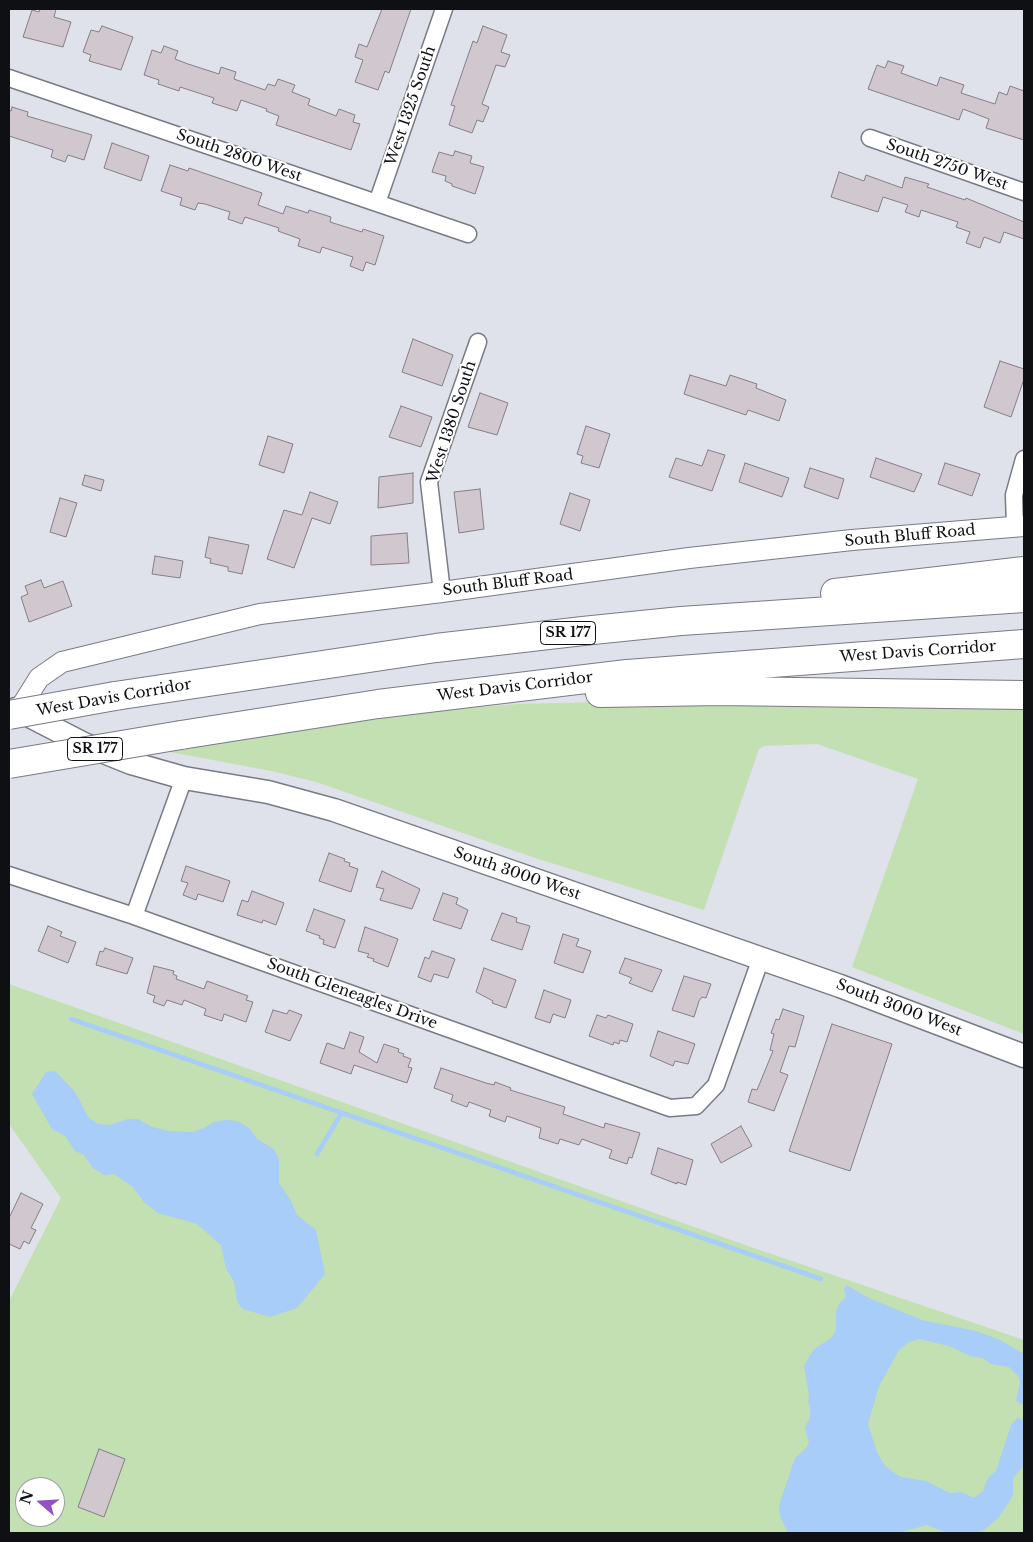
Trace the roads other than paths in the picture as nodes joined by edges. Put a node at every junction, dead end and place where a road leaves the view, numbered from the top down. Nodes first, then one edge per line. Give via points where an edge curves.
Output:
1 (444, 9) edge
2 (9, 78) edge
3 (870, 138) dead end
4 (1024, 192) edge
5 (377, 203) junction
6 (468, 234) dead end
7 (478, 342) dead end
8 (1024, 459) edge
9 (1020, 527) edge
10 (1024, 570) edge
11 (442, 592) junction
12 (1024, 598) edge
13 (476, 644) junction
14 (1024, 644) edge
15 (471, 692) junction
16 (1024, 694) edge
17 (12, 710) edge
18 (9, 764) edge
19 (184, 778) junction
20 (9, 875) edge
21 (134, 916) junction
22 (761, 958) junction
23 (1024, 1056) edge

1 - 5 street, West 1325 South
2 - 5 street, South 2800 West
3 - 4 street, South 2750 West
5 - 6 street, South 2800 West
7 - 11 street, West 1380 South via 429,482
8 - 9 street via 1014,495
9 - 11 street, South Bluff Road via 852,540 698,557
10 - 13 highway via 536,629
11 - 17 street, South Bluff Road via 260,614 72,659 46,672
12 - 13 highway, West Davis Corridor / SR 177 via 682,621
13 - 17 highway, West Davis Corridor / SR 177, bridge
14 - 15 highway, West Davis Corridor / SR 177 via 627,674
15 - 16 highway via 540,695 720,691
15 - 18 highway, West Davis Corridor / SR 177, bridge via 264,720
17 - 19 main road, South 3000 West via 107,754
19 - 21 street
19 - 22 main road, South 3000 West via 268,792 334,810
20 - 21 street, South Gleneagles Drive
21 - 22 street, South Gleneagles Drive via 670,1108 696,1106 716,1085
22 - 23 main road, South 3000 West

